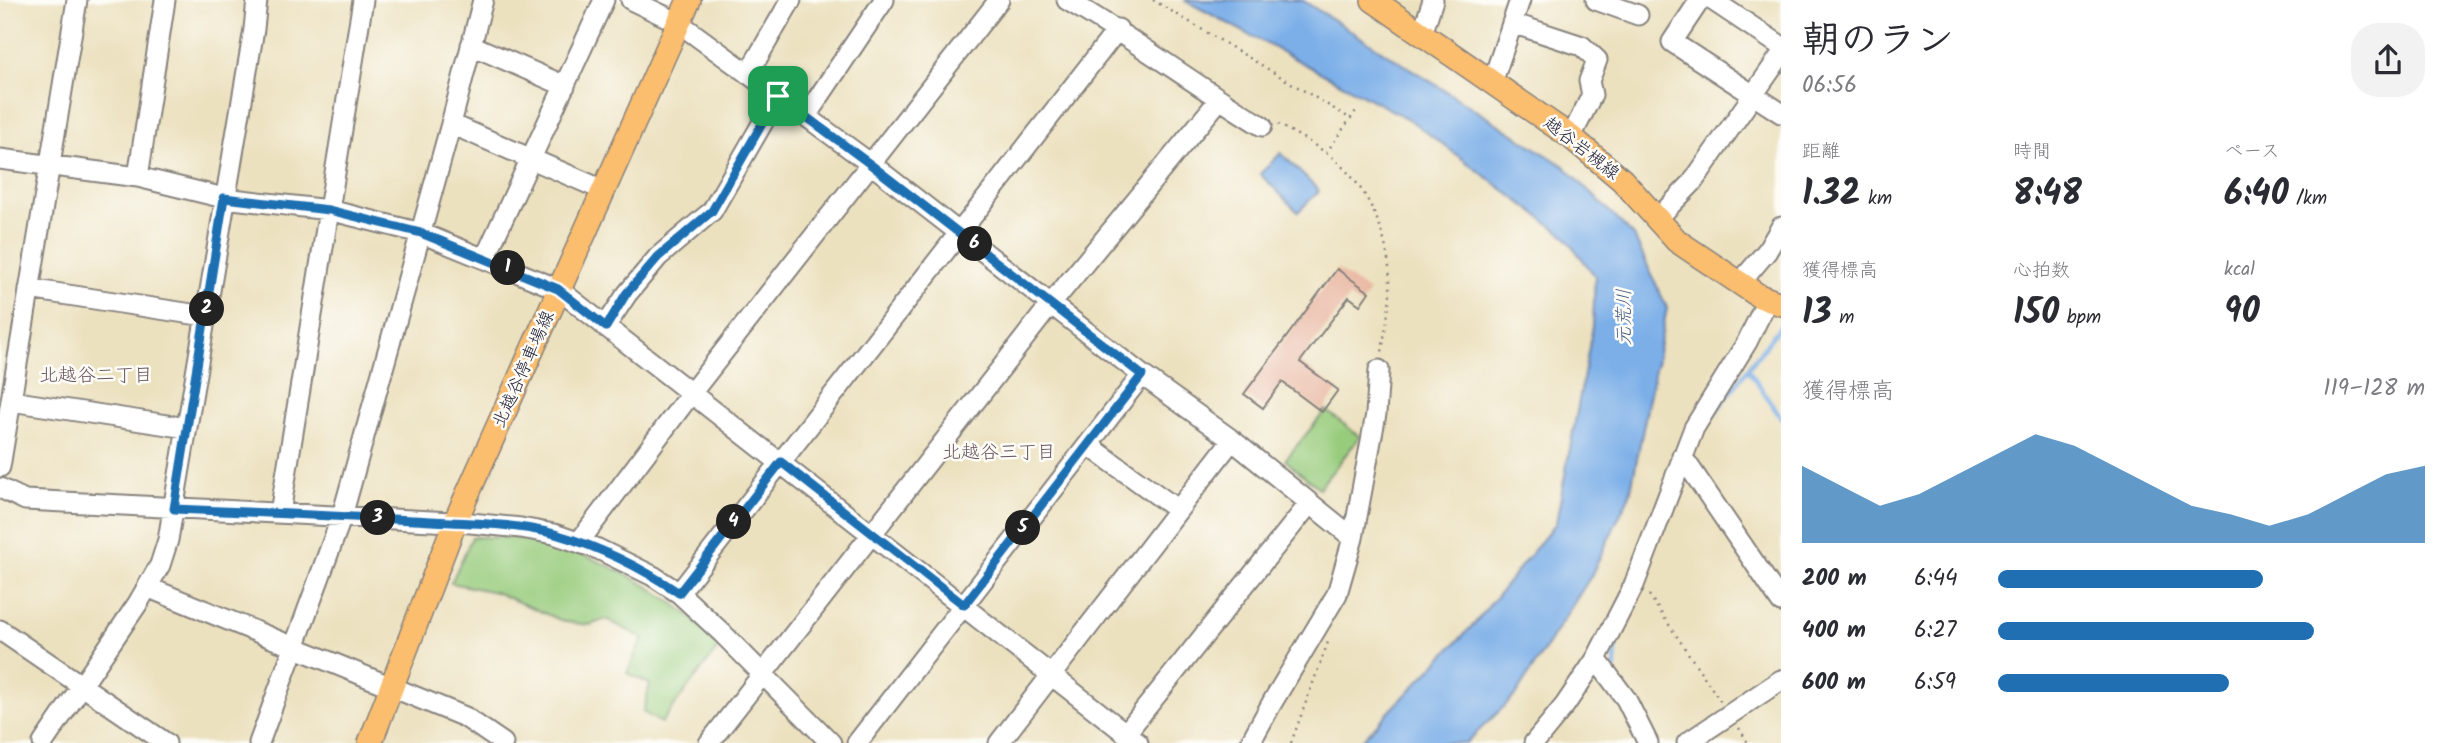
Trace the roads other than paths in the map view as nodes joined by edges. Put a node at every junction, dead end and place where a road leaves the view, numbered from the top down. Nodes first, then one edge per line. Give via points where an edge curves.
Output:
1 (77, 0) edge
2 (165, 0) edge
3 (257, 0) edge
4 (363, 0) edge
5 (483, 0) edge
6 (604, 0) edge
7 (631, 0) edge
8 (689, 0) edge
9 (791, 0) edge
10 (884, 0) edge
11 (999, 0) edge
12 (1067, 0) edge
13 (1373, 0) edge
14 (1433, 0) edge
15 (1520, 0) edge
16 (1596, 0) edge
17 (1700, 0) edge
18 (1712, 0) edge
19 (1639, 15) dead end
20 (679, 23) junction
21 (1512, 23) junction
22 (1118, 29) junction
23 (1422, 34) junction
24 (471, 45) junction
25 (1781, 46) edge
26 (1781, 55) edge
27 (748, 74) junction
28 (1492, 83) junction
29 (565, 86) junction
30 (1753, 95) junction
31 (778, 96) junction
32 (1219, 100) junction
33 (1781, 113) edge
34 (806, 116) junction
35 (1265, 122) road end
36 (451, 124) junction
37 (1571, 137) junction
38 (0, 159) edge
39 (531, 159) junction
40 (870, 164) junction
41 (49, 165) junction
42 (138, 177) junction
43 (603, 190) junction
44 (224, 198) junction
45 (329, 210) junction
46 (1658, 218) junction
47 (1781, 227) edge
48 (421, 233) junction
49 (960, 233) junction
50 (485, 258) junction
51 (1740, 284) junction
52 (29, 289) junction
53 (558, 289) junction
54 (1774, 302) edge
55 (1051, 304) junction
56 (205, 316) junction
57 (606, 327) junction
58 (1379, 370) road end
59 (1142, 375) junction
60 (692, 392) junction
61 (11, 401) junction
62 (187, 429) junction
63 (1232, 440) junction
64 (1088, 445) junction
65 (1682, 456) junction
66 (781, 462) junction
67 (0, 467) edge
68 (0, 488) edge
69 (1310, 503) junction
70 (174, 509) junction
71 (1178, 510) junction
72 (280, 513) junction
73 (342, 516) junction
74 (455, 523) junction
75 (873, 533) junction
76 (1353, 538) junction
77 (579, 542) junction
78 (148, 587) junction
79 (679, 593) junction
80 (1781, 602) edge
81 (964, 605) junction
82 (0, 630) edge
83 (294, 647) junction
84 (1596, 659) junction
85 (763, 674) junction
86 (1052, 675) junction
87 (1781, 680) edge
88 (82, 685) junction
89 (392, 687) junction
90 (477, 724) junction
91 (1132, 738) edge
92 (48, 741) edge
93 (166, 743) edge
94 (259, 743) edge
95 (370, 743) edge
96 (469, 743) edge
97 (503, 743) edge
98 (709, 743) edge
99 (831, 743) edge
100 (857, 743) edge
101 (999, 743) edge
102 (1250, 743) edge
103 (1534, 743) edge
104 (1648, 743) edge
105 (1687, 743) edge

1 - 41 street
2 - 42 street
3 - 44 street
4 - 45 street
5 - 24 street
6 - 29 street
7 - 20 street
8 - 20 main road, 北越谷停車場線
9 - 27 street
10 - 34 street
11 - 40 street
12 - 22 street
13 - 23 main road, 越谷岩槻線
14 - 23 street
15 - 21 street
16 - 19 street
17 - 30 street via 1672,42
18 - 25 street
20 - 27 street
20 - 43 main road, 北越谷停車場線
21 - 28 street
21 - 37 street via 1583,46 1597,60 1590,81 1592,95
22 - 32 street
22 - 49 street
23 - 28 main road, 越谷岩槻線
24 - 29 street
24 - 36 street
26 - 30 street
27 - 31 street
28 - 37 main road, 越谷岩槻線
29 - 39 street
30 - 33 street
30 - 46 street via 1692,183
31 - 34 street
31 - 57 street via 712,211 658,257 626,294
32 - 35 street
32 - 55 street
34 - 40 street
36 - 39 street
36 - 48 street
37 - 46 main road, 越谷岩槻線
38 - 41 street
39 - 43 street
39 - 50 street
40 - 49 street
40 - 60 street
41 - 42 street
41 - 52 street
42 - 44 street
43 - 53 main road, 北越谷停車場線
44 - 45 street
44 - 56 street
45 - 48 street
45 - 72 street
46 - 51 main road, 越谷岩槻線 via 1677,241
47 - 51 street
48 - 50 street
48 - 73 street
49 - 55 street
49 - 66 street
50 - 53 street
51 - 54 main road, 越谷岩槻線
52 - 56 street
52 - 61 street
53 - 57 street
53 - 74 main road, 北越谷停車場線
54 - 65 street via 1693,428
55 - 59 street
55 - 75 street
56 - 62 street
57 - 60 street
58 - 76 street via 1376,414
59 - 63 street
59 - 64 street
60 - 66 street
60 - 77 street
61 - 62 street
61 - 67 street
62 - 70 street
63 - 69 street
63 - 71 street
64 - 71 street
64 - 81 street
65 - 80 street
65 - 84 street via 1634,585
66 - 75 street
66 - 79 street
68 - 70 street via 25,500
69 - 76 street
69 - 91 street
70 - 72 street
70 - 78 street via 160,565
71 - 86 street
72 - 73 street
73 - 74 street
73 - 83 street
74 - 77 street via 521,528
74 - 89 main road, 北越谷停車場線
75 - 81 street
75 - 85 street
76 - 102 street via 1337,594
77 - 79 street via 628,562
78 - 83 street
78 - 88 street
79 - 85 street
81 - 86 street
81 - 100 street
82 - 88 street
83 - 89 street
83 - 94 street
84 - 103 street
84 - 104 street via 1626,699
85 - 98 street
85 - 99 street
86 - 91 street
86 - 101 street
87 - 105 street
88 - 92 street
88 - 93 street
89 - 90 street
89 - 95 main road, 北越谷停車場線
90 - 96 street
90 - 97 street

